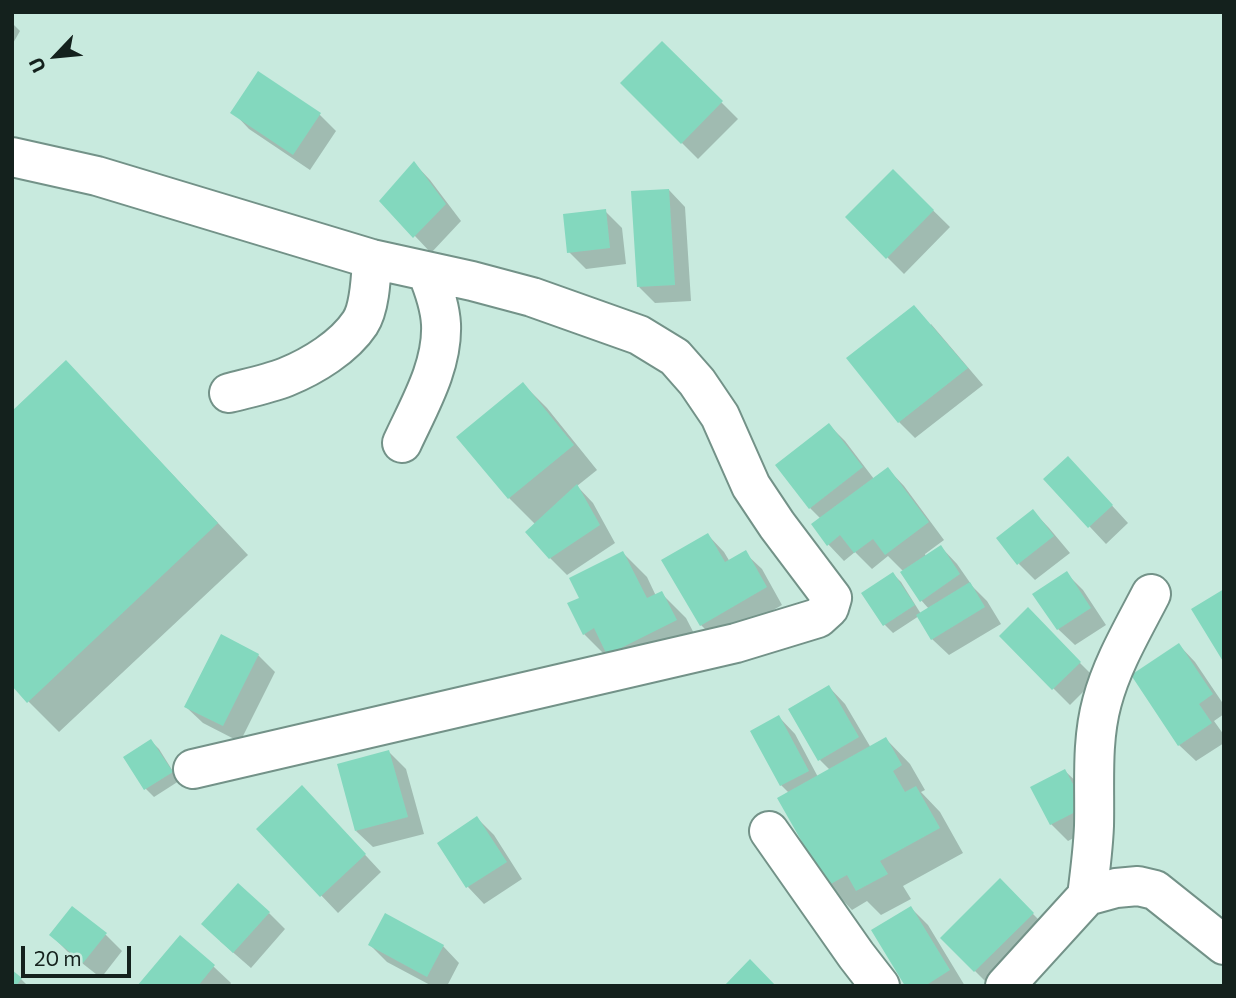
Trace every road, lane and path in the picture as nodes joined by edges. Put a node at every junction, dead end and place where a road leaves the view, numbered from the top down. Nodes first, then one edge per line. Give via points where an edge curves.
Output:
1 (12, 157) edge
2 (372, 259) junction
3 (427, 272) junction
4 (229, 393) dead end
5 (402, 443) dead end
6 (1151, 594) dead end
7 (193, 769) dead end
8 (769, 831) dead end
9 (1087, 896) junction
10 (1224, 945) edge
11 (880, 986) edge
12 (1005, 986) edge

1 - 2 street via 97,176
2 - 3 street
2 - 4 street via 361,321 342,343 287,377
3 - 5 street via 441,326 437,365
3 - 7 street via 532,297 639,335 675,357 720,416 751,486 832,598 829,608 818,618 736,643
6 - 9 street via 1101,704
8 - 11 street
9 - 10 street via 1138,886 1155,890
9 - 12 street

